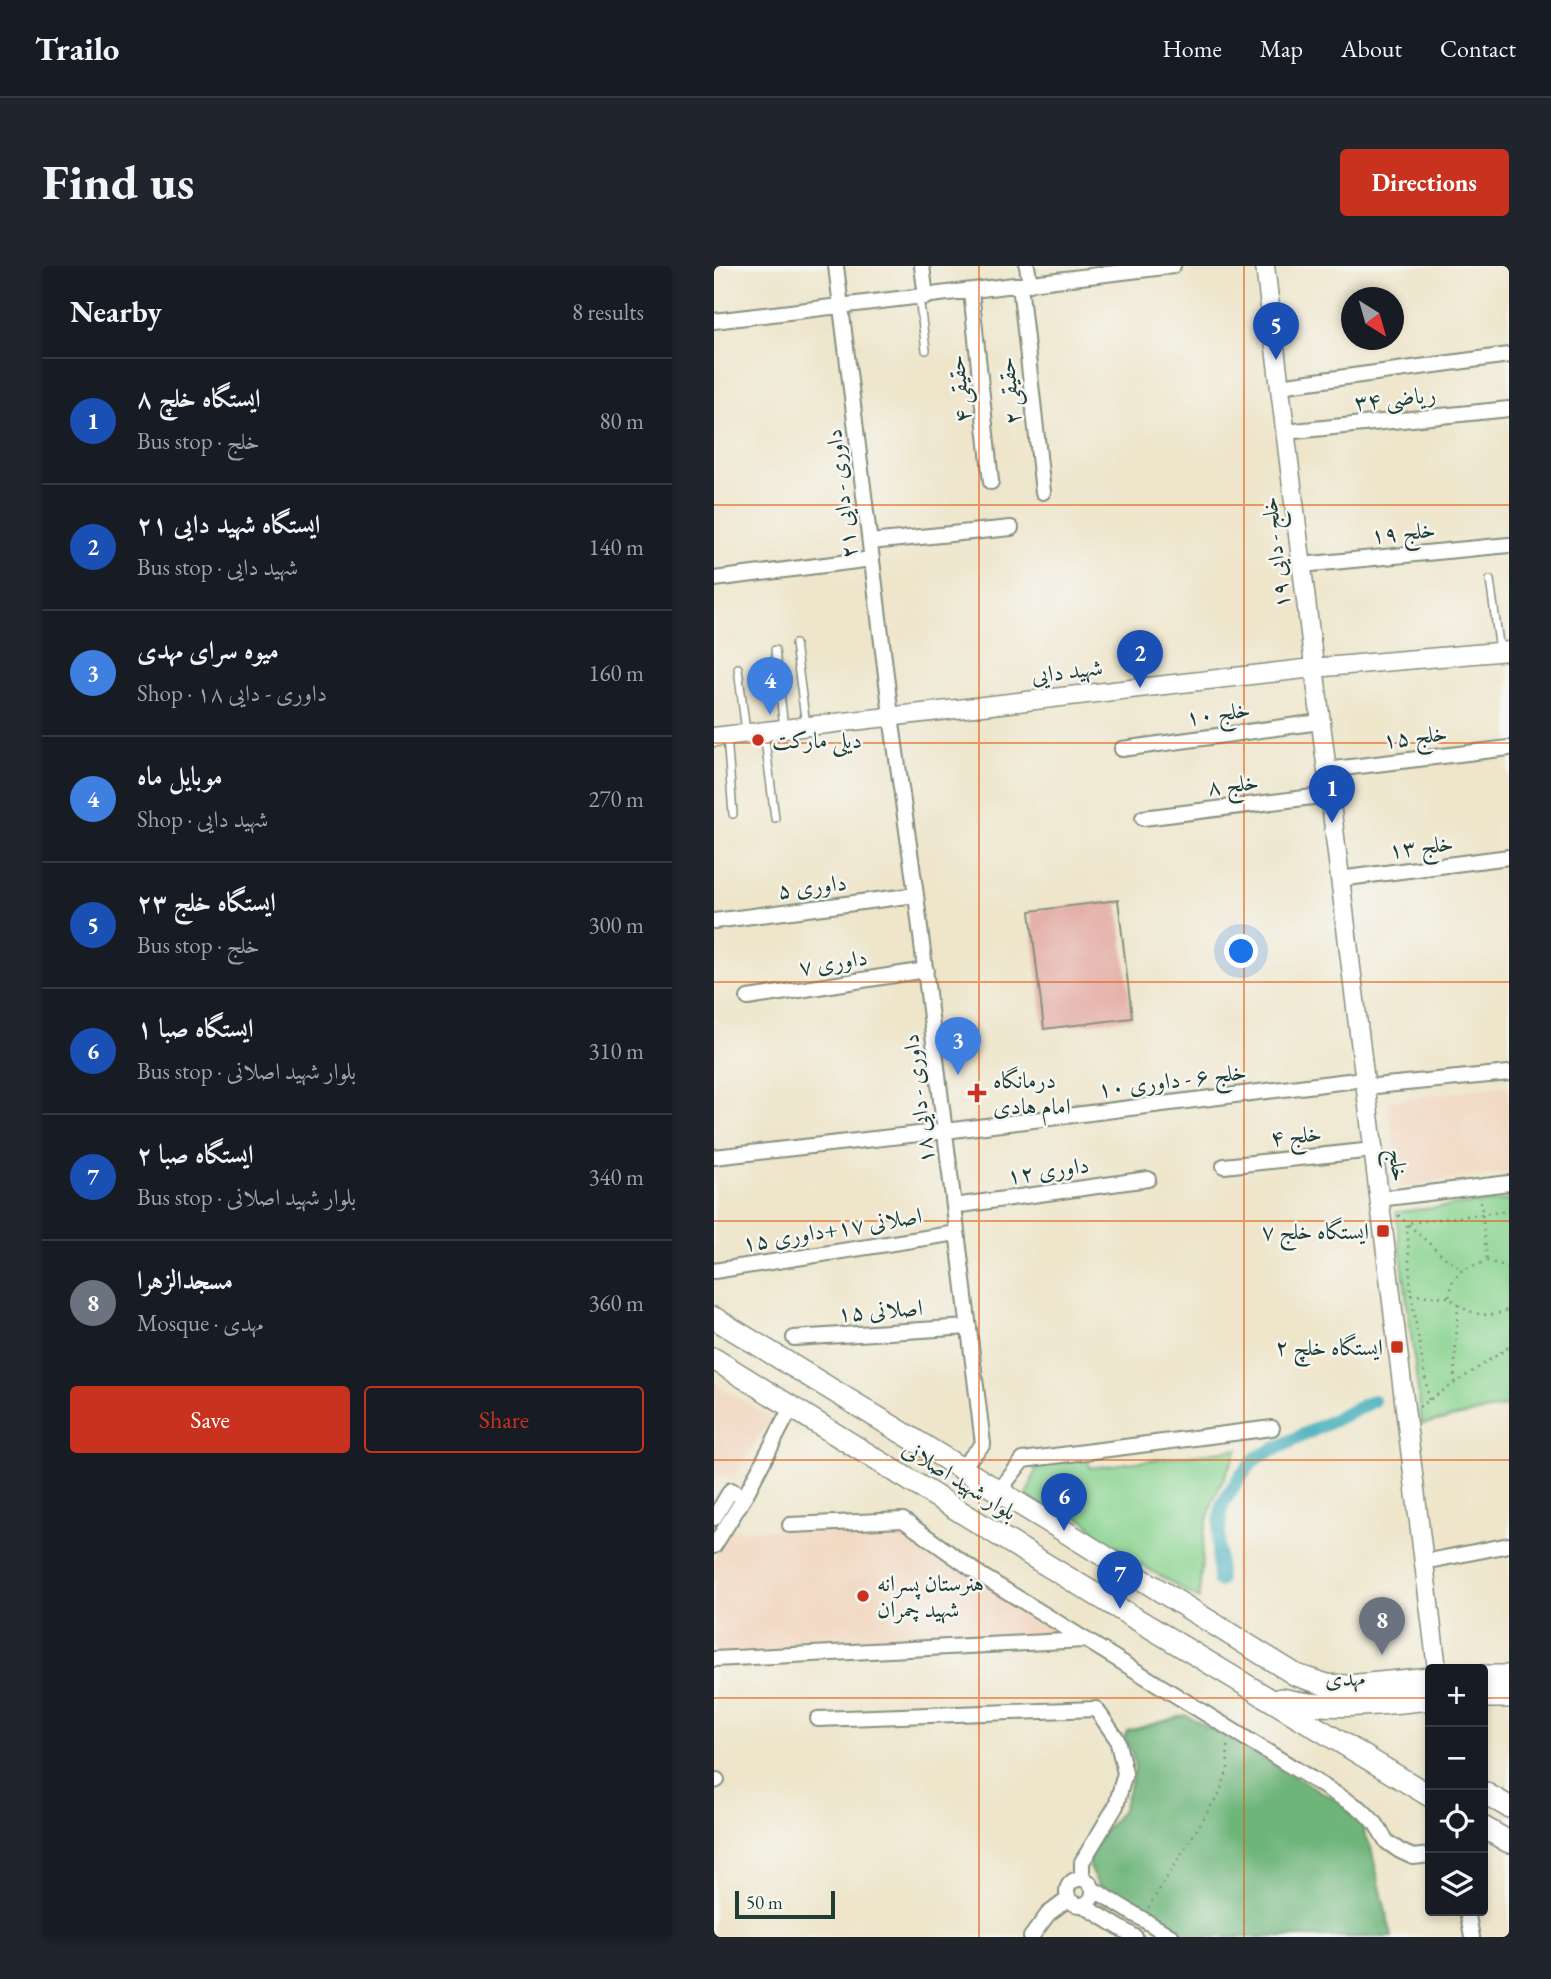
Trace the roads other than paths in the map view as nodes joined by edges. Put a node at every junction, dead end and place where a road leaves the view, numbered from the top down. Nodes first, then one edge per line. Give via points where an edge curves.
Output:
1 (836, 266) edge
2 (922, 266) edge
3 (1027, 266) edge
4 (1173, 266) edge
5 (1265, 266) edge
6 (1067, 273) edge
7 (1025, 284) junction
8 (971, 291) junction
9 (923, 297) junction
10 (841, 305) junction
11 (714, 321) edge
12 (926, 350) dead end
13 (1509, 355) edge
14 (1279, 386) junction
15 (1509, 409) edge
16 (1285, 432) junction
17 (991, 482) dead end
18 (1043, 492) dead end
19 (1011, 527) dead end
20 (870, 542) junction
21 (1509, 545) edge
22 (872, 559) junction
23 (1301, 565) junction
24 (714, 579) edge
25 (1490, 580) dead end
26 (795, 645) dead end
27 (775, 650) dead end
28 (1505, 651) edge
29 (738, 668) dead end
30 (1313, 668) junction
31 (891, 716) junction
32 (1320, 722) junction
33 (806, 726) junction
34 (784, 729) junction
35 (755, 732) junction
36 (720, 736) edge
37 (1509, 748) edge
38 (1122, 749) dead end
39 (1326, 770) junction
40 (1329, 795) junction
41 (733, 814) dead end
42 (775, 818) dead end
43 (1143, 818) dead end
44 (1509, 857) edge
45 (1339, 879) junction
46 (916, 895) junction
47 (714, 921) edge
48 (926, 970) junction
49 (748, 998) dead end
50 (1509, 1073) edge
51 (1364, 1083) junction
52 (945, 1131) junction
53 (1373, 1150) junction
54 (714, 1157) edge
55 (1224, 1166) dead end
56 (1148, 1179) dead end
57 (1509, 1183) edge
58 (1379, 1199) junction
59 (954, 1206) junction
60 (957, 1233) junction
61 (714, 1271) edge
62 (714, 1318) edge
63 (969, 1327) junction
64 (794, 1338) dead end
65 (714, 1359) edge
66 (792, 1406) junction
67 (1272, 1428) dead end
68 (961, 1468) junction
69 (999, 1491) junction
70 (744, 1498) junction
71 (714, 1518) edge
72 (790, 1525) dead end
73 (1509, 1545) edge
74 (714, 1546) edge
75 (1424, 1562) junction
76 (1084, 1640) junction
77 (714, 1659) edge
78 (1436, 1664) edge
79 (1296, 1675) joint
80 (1488, 1676) edge
81 (1509, 1676) edge
82 (1425, 1678) edge
83 (1262, 1694) junction
84 (1488, 1697) edge
85 (1509, 1697) edge
86 (1425, 1699) edge
87 (818, 1719) dead end
88 (1425, 1794) edge
89 (1488, 1795) edge
90 (1509, 1807) edge
91 (1425, 1856) edge
92 (1082, 1879) junction
93 (1093, 1889) junction
94 (1068, 1899) junction
95 (1083, 1905) junction
96 (1468, 1916) edge
97 (1031, 1937) edge
98 (1135, 1937) edge
99 (1172, 1937) edge
100 (1472, 1937) edge

1 - 10 street, داوری - دایی ۲۱
2 - 9 street
3 - 7 street, حقیقی ۲
4 - 6 street
5 - 14 street
6 - 7 street
7 - 8 street
7 - 18 street, حقیقی ۲
8 - 9 street
8 - 17 street, حقیقی ۴
9 - 10 street
9 - 12 lane
10 - 11 street
10 - 20 street, داوری - دایی ۲۱
13 - 14 street
14 - 16 street
15 - 16 street, ریاضی ۳۴
16 - 23 street, خلج - دایی ۱۹
19 - 20 street
20 - 22 street, داوری - دایی ۲۱
21 - 23 street, خلج ۱۹
22 - 24 street
22 - 31 street, داوری - دایی ۲۱
23 - 30 street, خلج - دایی ۱۹
25 - 28 lane
26 - 33 lane
27 - 34 lane
28 - 30 street, شهید دایی
29 - 35 lane
30 - 31 street, شهید دایی
30 - 32 street, خلج
31 - 33 street, شهید دایی
31 - 46 street, داوری - دایی ۱۸
32 - 38 street, خلج ۱۰
32 - 39 street, خلج
33 - 34 street, شهید دایی
34 - 35 street, شهید دایی
35 - 36 street, شهید دایی
35 - 42 lane
36 - 41 lane
37 - 39 street, خلج ۱۵
39 - 40 street, خلج
40 - 43 street, خلج ۸
40 - 45 street, خلج
44 - 45 street, خلج ۱۳
45 - 51 street, خلج
46 - 47 street, داوری ۵
46 - 48 street, داوری - دایی ۱۸
48 - 49 street, داوری ۷
48 - 52 street, داوری - دایی ۱۸
50 - 51 street, خلج ۶ - داوری ۱۰
51 - 52 street, خلج ۶ - داوری ۱۰
51 - 53 street, خلج
52 - 54 street, خلج ۶ - داوری ۱۰
52 - 59 street, داوری - دایی ۱۸
53 - 55 street, خلج ۴
53 - 58 street, خلج
56 - 59 street, داوری ۱۲
57 - 58 street
58 - 75 street, خلج
59 - 60 street, داوری - دایی ۱۸
60 - 61 street, اصلانی ۱۷+داوری ۱۵
60 - 63 street, داوری - دایی ۱۸
62 - 68 main road, بلوار شهید اصلانی
63 - 64 street, اصلانی ۱۵
63 - 68 street, داوری - دایی ۱۸ via 983,1444
65 - 66 main road, بلوار شهید اصلانی
66 - 70 street
66 - 83 main road, بلوار شهید اصلانی
67 - 69 street via 1023,1460
68 - 69 main road, بلوار شهید اصلانی
69 - 79 main road, بلوار شهید اصلانی
70 - 71 street via 731,1490
70 - 74 street
72 - 76 street via 904,1520
73 - 75 street
75 - 78 street, خلج
76 - 77 street
76 - 91 street via 1362,1810 1400,1852
79 - 82 main road, مهدی via 1348,1686
80 - 81 main road
83 - 86 main road, مهدی via 1301,1704 1348,1706
83 - 88 main road, بلوار شهید اصلانی
84 - 85 main road
87 - 92 street via 1096,1709 1117,1739 1125,1773 1116,1806 1082,1862
89 - 90 main road
92 - 93 street
92 - 94 street via 1069,1885
93 - 95 street via 1090,1901
93 - 99 street
94 - 95 street
94 - 97 street via 1048,1914
95 - 98 street
96 - 100 street

